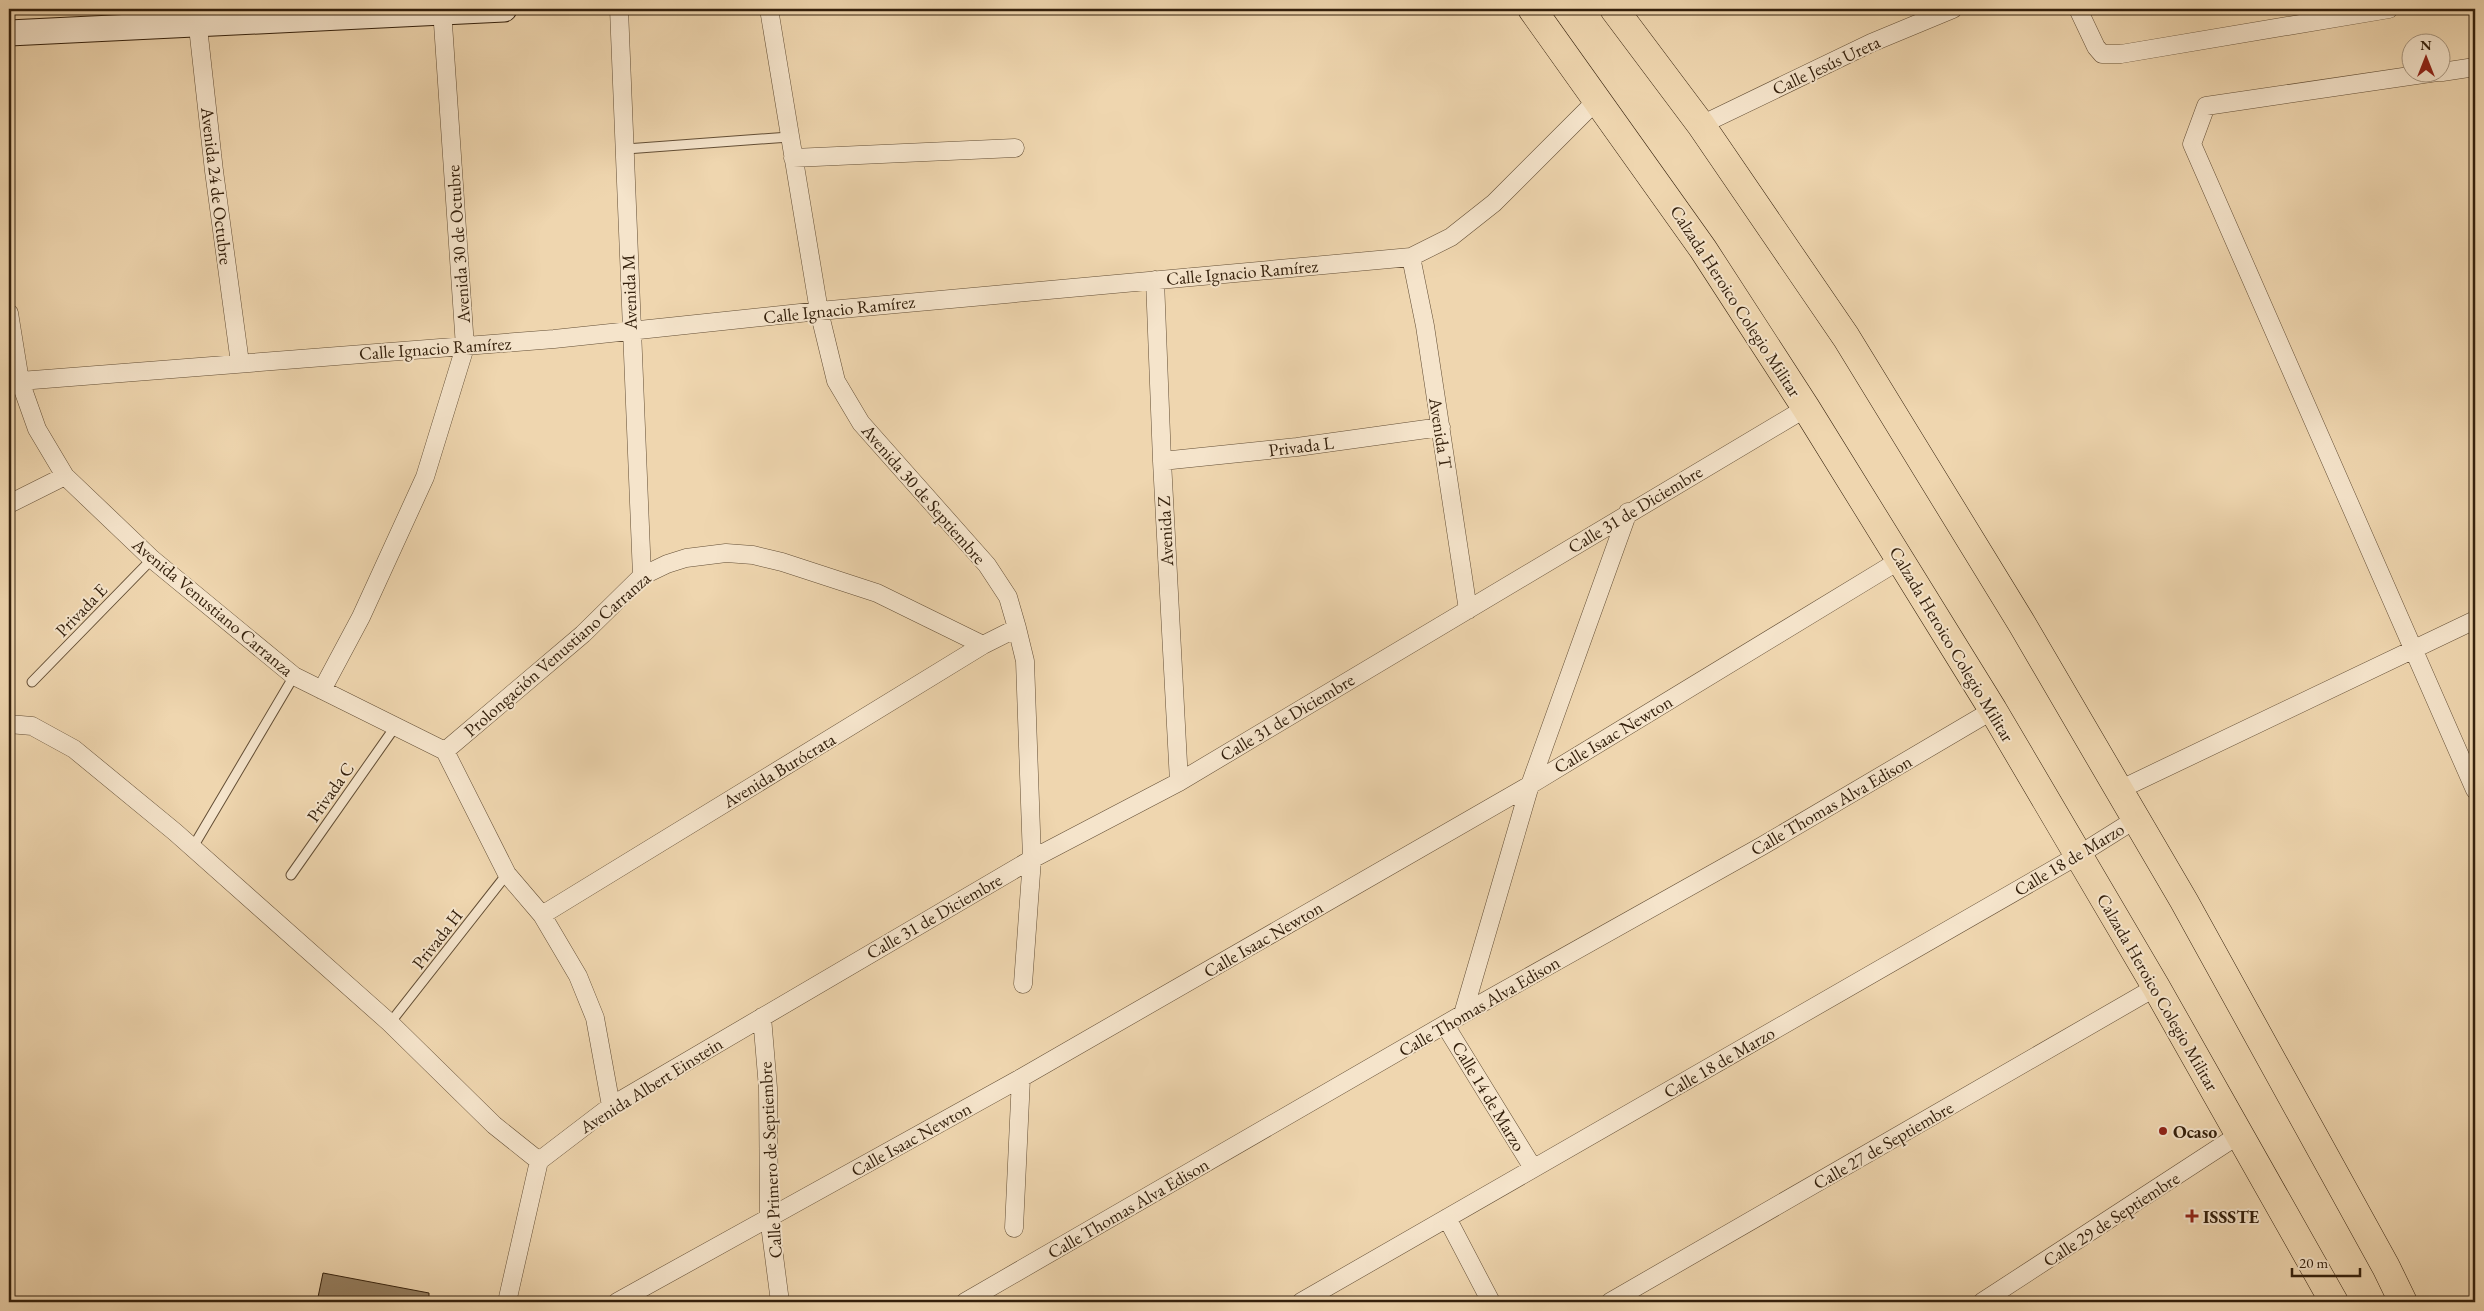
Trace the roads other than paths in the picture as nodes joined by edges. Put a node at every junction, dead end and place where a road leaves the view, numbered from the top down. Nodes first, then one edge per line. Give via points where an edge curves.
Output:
1 (504, 9) edge
2 (619, 9) edge
3 (769, 9) edge
4 (1532, 9) edge
5 (1614, 9) edge
6 (1953, 9) edge
7 (2078, 9) edge
8 (2389, 9) edge
9 (442, 10) edge
10 (197, 16) edge
11 (9, 33) edge
12 (2475, 67) edge
13 (2452, 70) edge
14 (2402, 77) edge
15 (1598, 99) junction
16 (1700, 125) junction
17 (789, 137) junction
18 (1015, 148) dead end
19 (626, 149) junction
20 (792, 158) junction
21 (1411, 257) junction
22 (1155, 280) junction
23 (819, 310) junction
24 (9, 313) edge
25 (631, 331) junction
26 (465, 346) junction
27 (240, 362) junction
28 (20, 381) junction
29 (1806, 408) junction
30 (1441, 427) junction
31 (1162, 461) junction
32 (65, 476) junction
33 (9, 504) edge
34 (1628, 512) junction
35 (152, 559) junction
36 (1900, 560) junction
37 (642, 576) junction
38 (1468, 610) junction
39 (2475, 620) edge
40 (1017, 628) junction
41 (983, 645) junction
42 (2414, 650) junction
43 (294, 676) junction
44 (32, 682) dead end
45 (322, 690) junction
46 (1993, 710) junction
47 (9, 724) edge
48 (394, 727) junction
49 (445, 751) junction
50 (1179, 782) junction
51 (1530, 785) junction
52 (2120, 790) junction
53 (2475, 790) edge
54 (2136, 819) junction
55 (193, 847) junction
56 (2077, 856) junction
57 (1032, 859) junction
58 (507, 874) junction
59 (291, 875) dead end
60 (542, 915) junction
61 (1024, 984) dead end
62 (2156, 987) junction
63 (1463, 1014) junction
64 (762, 1017) junction
65 (390, 1023) junction
66 (1445, 1025) junction
67 (1021, 1078) junction
68 (611, 1106) junction
69 (2240, 1134) junction
70 (539, 1161) junction
71 (1532, 1168) junction
72 (770, 1217) junction
73 (1446, 1218) junction
74 (1014, 1228) dead end
75 (507, 1302) edge
76 (618, 1302) edge
77 (780, 1302) edge
78 (965, 1302) edge
79 (1300, 1302) edge
80 (1491, 1302) edge
81 (1610, 1302) edge
82 (1982, 1302) edge
83 (2334, 1302) edge
84 (2403, 1302) edge

1 - 9 street
2 - 19 street, Avenida M
3 - 17 street, Avenida 30 de Septiembre
4 - 15 main road, Calzada Heroico Colegio Militar
5 - 16 main road
6 - 16 street, Calle Jesús Ureta via 1871,43
7 - 8 street via 2102,54 2121,54
9 - 10 street
9 - 26 street, Avenida 30 de Octubre
10 - 11 street
10 - 27 street, Avenida 24 de Octubre
12 - 13 street
14 - 42 street via 2206,106 2192,144
15 - 21 street, Calle Ignacio Ramírez via 1494,203 1451,237
15 - 29 main road, Calzada Heroico Colegio Militar via 1703,249
16 - 52 main road via 1846,337
17 - 19 lane
17 - 20 street, Avenida 30 de Septiembre
18 - 20 street
19 - 25 street, Avenida M
20 - 23 street, Avenida 30 de Septiembre
21 - 22 street, Calle Ignacio Ramírez
21 - 30 street, Avenida T
22 - 23 street, Calle Ignacio Ramírez
22 - 31 street, Avenida Z
23 - 25 street, Calle Ignacio Ramírez
23 - 40 street, Avenida 30 de Septiembre via 836,381 845,398 861,423 987,565 1008,597
24 - 28 street, Avenida Venustiano Carranza
25 - 26 street, Calle Ignacio Ramírez
25 - 37 street, Avenida M
26 - 27 street, Calle Ignacio Ramírez
26 - 45 street, Avenida 30 de Octubre via 425,477 361,617
27 - 28 street, Calle Ignacio Ramírez
28 - 32 street, Avenida Venustiano Carranza via 37,428
29 - 34 street, Calle 31 de Diciembre
29 - 36 main road, Calzada Heroico Colegio Militar
30 - 31 street, Privada L
30 - 38 street, Avenida T
31 - 50 street, Avenida Z
32 - 33 street
32 - 35 street, Avenida Venustiano Carranza
34 - 38 street, Calle 31 de Diciembre
34 - 51 street
35 - 43 street, Avenida Venustiano Carranza
35 - 44 lane, Privada E
36 - 46 main road, Calzada Heroico Colegio Militar
36 - 51 street, Calle Isaac Newton
37 - 41 street, Prolongación Venustiano Carranza via 686,558 726,553 752,555 877,593
37 - 49 street, Prolongación Venustiano Carranza via 582,634
38 - 50 street, Calle 31 de Diciembre
39 - 42 street
40 - 41 street, Avenida Burócrata
40 - 57 street, Avenida 30 de Septiembre via 1025,661
41 - 60 street, Avenida Burócrata
42 - 52 street
42 - 53 street
43 - 45 street, Avenida Venustiano Carranza
43 - 55 lane
45 - 48 street, Avenida Venustiano Carranza
46 - 56 main road, Calzada Heroico Colegio Militar
46 - 63 street, Calle Thomas Alva Edison via 1762,846
47 - 55 street via 32,726 74,750
48 - 49 street, Avenida Venustiano Carranza
48 - 59 lane, Privada C
49 - 58 street
50 - 57 street, Calle 31 de Diciembre
51 - 63 street
51 - 67 street, Calle Isaac Newton
52 - 54 main road
54 - 56 street, Calle 18 de Marzo
54 - 84 main road
55 - 65 street
56 - 62 main road, Calzada Heroico Colegio Militar
56 - 71 street, Calle 18 de Marzo
57 - 61 street, Avenida 30 de Septiembre
57 - 64 street, Calle 31 de Diciembre
58 - 60 street
58 - 65 lane, Privada H
60 - 68 street via 578,976 595,1018
62 - 69 main road, Calzada Heroico Colegio Militar
62 - 81 street, Calle 27 de Septiembre
63 - 66 street, Calle Thomas Alva Edison
64 - 68 street, Avenida Albert Einstein
64 - 72 street, Calle Primero de Septiembre via 768,1088
65 - 70 street via 494,1125
66 - 71 street, Calle 14 de Marzo
66 - 78 street, Calle Thomas Alva Edison
67 - 72 street, Calle Isaac Newton
67 - 74 street
68 - 70 street, Avenida Albert Einstein
69 - 82 street, Calle 29 de Septiembre
69 - 83 main road, Calzada Heroico Colegio Militar
70 - 75 street
71 - 73 street, Calle 18 de Marzo
72 - 76 street, Calle Isaac Newton
72 - 77 street, Calle Primero de Septiembre
73 - 79 street, Calle 18 de Marzo
73 - 80 street

